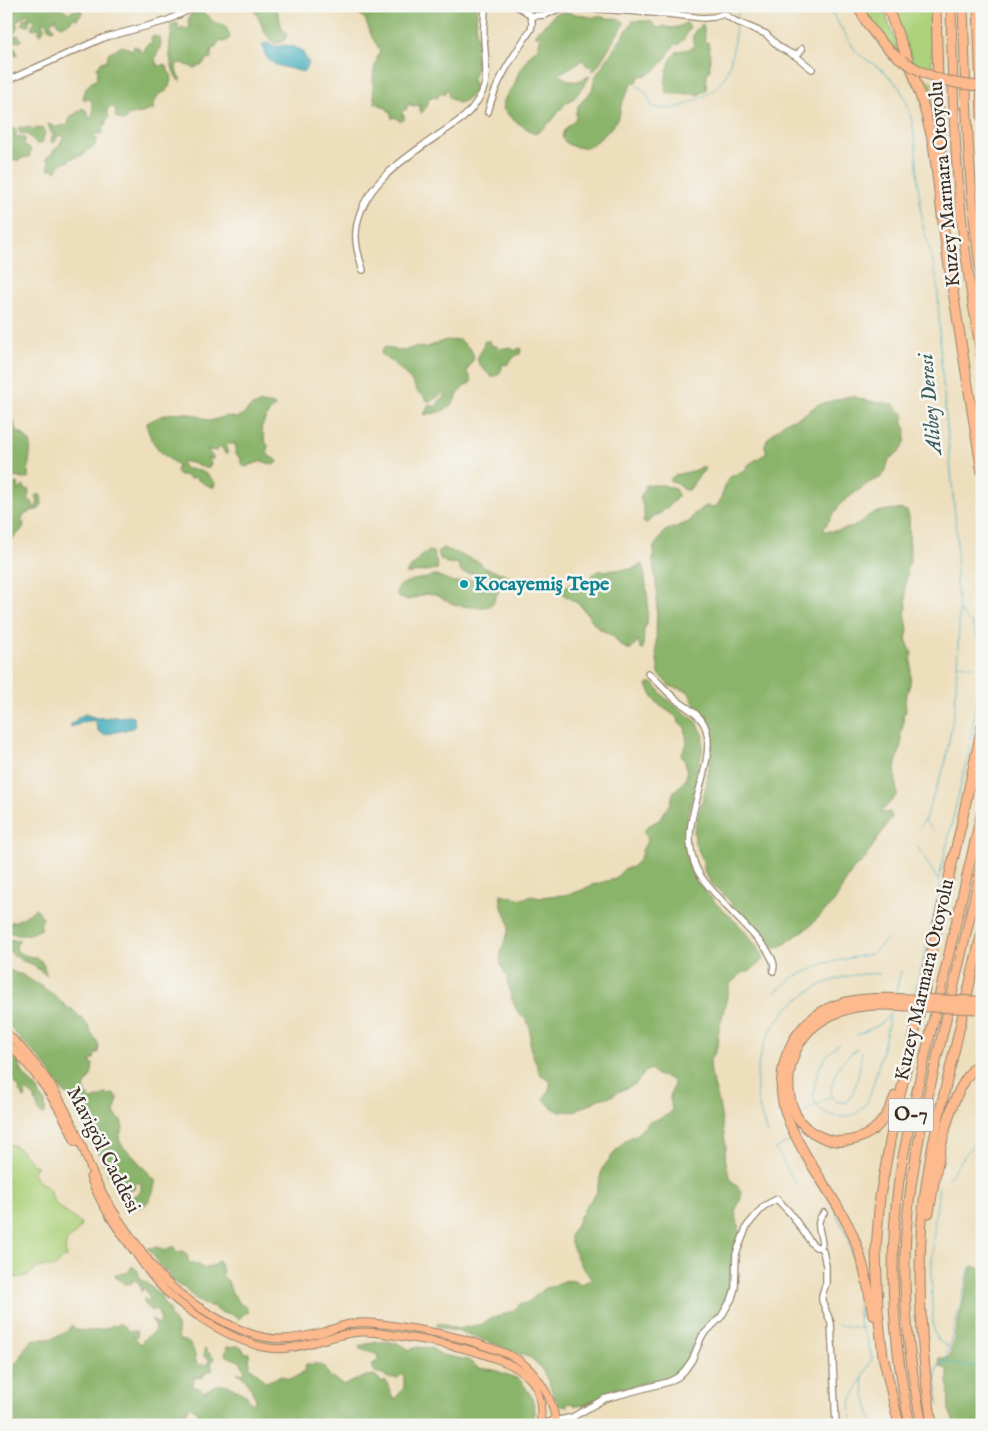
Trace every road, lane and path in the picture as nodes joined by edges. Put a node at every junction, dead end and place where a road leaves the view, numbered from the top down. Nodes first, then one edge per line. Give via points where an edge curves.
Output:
1 (197, 6) edge
2 (485, 6) edge
3 (516, 6) edge
4 (858, 6) edge
5 (887, 6) edge
6 (936, 6) edge
7 (951, 6) edge
8 (963, 6) edge
9 (978, 6) edge
10 (531, 16) junction
11 (802, 49) dead end
12 (792, 54) junction
13 (812, 69) dead end
14 (6, 81) edge
15 (982, 86) edge
16 (488, 112) dead end
17 (982, 116) edge
18 (363, 270) dead end
19 (982, 281) edge
20 (952, 282) junction
21 (982, 359) edge
22 (982, 472) edge
23 (648, 673) dead end
24 (982, 724) edge
25 (982, 811) edge
26 (982, 865) edge
27 (982, 933) edge
28 (930, 958) junction
29 (773, 971) dead end
30 (910, 1002) junction
31 (979, 1005) edge
32 (6, 1032) edge
33 (6, 1042) edge
34 (982, 1058) edge
35 (824, 1213) dead end
36 (820, 1246) junction
37 (925, 1366) junction
38 (896, 1413) junction
39 (571, 1418) junction
40 (550, 1423) edge
41 (563, 1425) edge
42 (836, 1425) edge
43 (899, 1425) edge
44 (910, 1425) edge
45 (922, 1425) edge
46 (932, 1425) edge

1 - 14 street via 166,21 103,38
2 - 18 street via 483,34 487,77 483,92 473,109 394,168 366,198 356,232
3 - 10 street
4 - 15 highway, bridge via 875,34 902,60 944,81
5 - 20 highway via 914,73 929,127
6 - 20 highway via 939,121
7 - 21 highway, Kuzey Marmara Otoyolu via 958,178
8 - 19 highway, Kuzey Marmara Otoyolu via 968,155
9 - 17 highway
10 - 12 street via 564,8 702,18 724,14 766,34
10 - 16 street via 531,29 500,77
11 - 12 street via 798,54
12 - 13 street
20 - 22 highway
23 - 29 street via 702,720 706,728 707,753 690,833 694,862 702,879 767,950 774,961
24 - 28 highway
25 - 44 highway, Kuzey Marmara Otoyolu / O-7 via 912,1110 899,1182 894,1302 899,1361
26 - 45 highway, Kuzey Marmara Otoyolu / O-7 via 923,1117 909,1203 905,1257 907,1317
27 - 37 highway via 936,1130 926,1188 920,1269
28 - 30 highway via 897,1087 884,1118 872,1131 849,1141 825,1139 813,1134 794,1112 790,1095 790,1070 802,1040 830,1016 850,1009
28 - 38 highway via 884,1168 878,1214 878,1311
30 - 31 highway, bridge
30 - 38 highway via 882,998 852,1001 819,1014 808,1022 792,1043 781,1077 786,1114 850,1230 858,1251 888,1394
32 - 40 main road, Mavigöl Caddesi via 49,1080 73,1124 96,1181 123,1226 159,1274 191,1301 232,1326 275,1340 364,1323 438,1333 470,1341 508,1354 527,1366 540,1381 552,1406
33 - 40 main road, Mavigöl Caddesi via 31,1068 51,1096 95,1190 122,1235 158,1283 190,1310 231,1335 273,1349 363,1332 469,1350 507,1363 521,1372 532,1382
34 - 37 highway via 970,1071 953,1101 931,1196 925,1246
35 - 36 street via 818,1222
36 - 39 street via 812,1244 777,1199 769,1203 747,1226 738,1245 734,1293 729,1305 702,1336 685,1370 668,1382 604,1399
36 - 42 street via 826,1266 822,1302 831,1323
37 - 46 highway
38 - 43 highway
39 - 40 street
39 - 41 street

